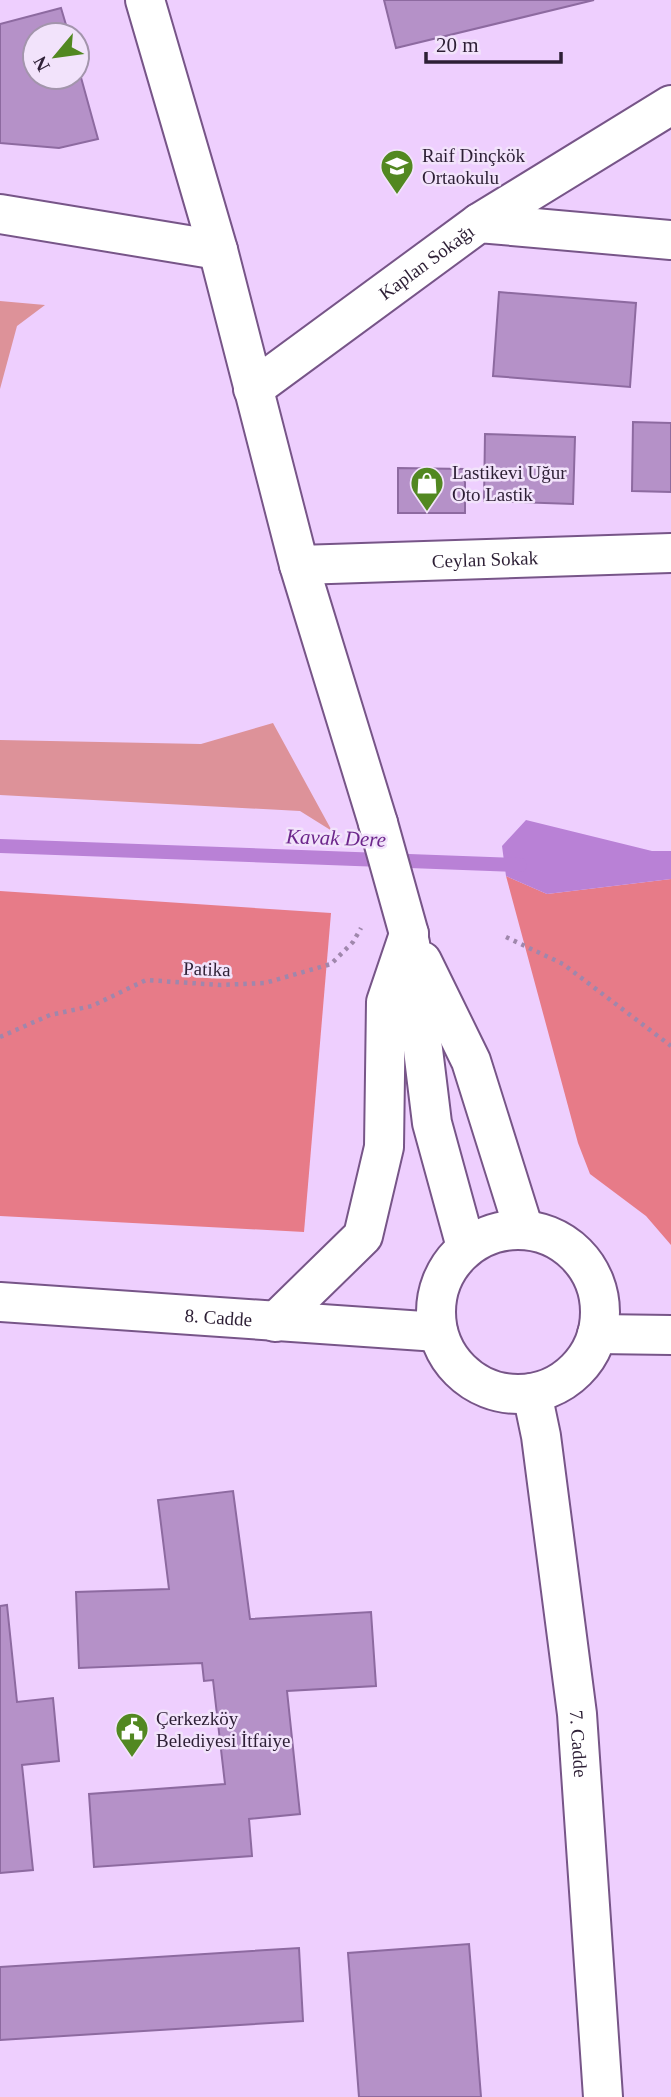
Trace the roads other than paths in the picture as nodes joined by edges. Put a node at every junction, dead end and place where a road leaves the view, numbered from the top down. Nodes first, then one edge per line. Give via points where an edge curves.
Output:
1 (145, 0) edge
2 (671, 105) edge
3 (0, 214) edge
4 (479, 223) junction
5 (671, 240) edge
6 (218, 250) junction
7 (253, 389) junction
8 (671, 552) edge
9 (299, 565) junction
10 (409, 934) junction
11 (524, 1230) junction
12 (467, 1247) junction
13 (0, 1302) edge
14 (275, 1322) junction
15 (438, 1332) junction
16 (597, 1335) junction
17 (671, 1335) edge
18 (532, 1393) junction
19 (603, 2097) edge

1 - 6 street
2 - 4 street
3 - 6 street
4 - 5 street, Kaplan Sokağı
4 - 7 street, Kaplan Sokağı
6 - 7 street
7 - 9 street
8 - 9 street, Ceylan Sokak
9 - 10 street
10 - 11 street via 471,1061
10 - 12 street via 432,1123
10 - 14 street via 386,1002 384,1147 363,1236
11 - 12 street via 503,1231
11 - 16 street via 563,1244 591,1274 599,1304
12 - 15 street via 442,1280 436,1300
13 - 14 street, 8. Cadde
14 - 15 street, 8. Cadde
15 - 18 street via 450,1359 464,1375 501,1393
16 - 17 street
16 - 18 street via 576,1370 560,1383
18 - 19 street, 7. Cadde via 577,1714

